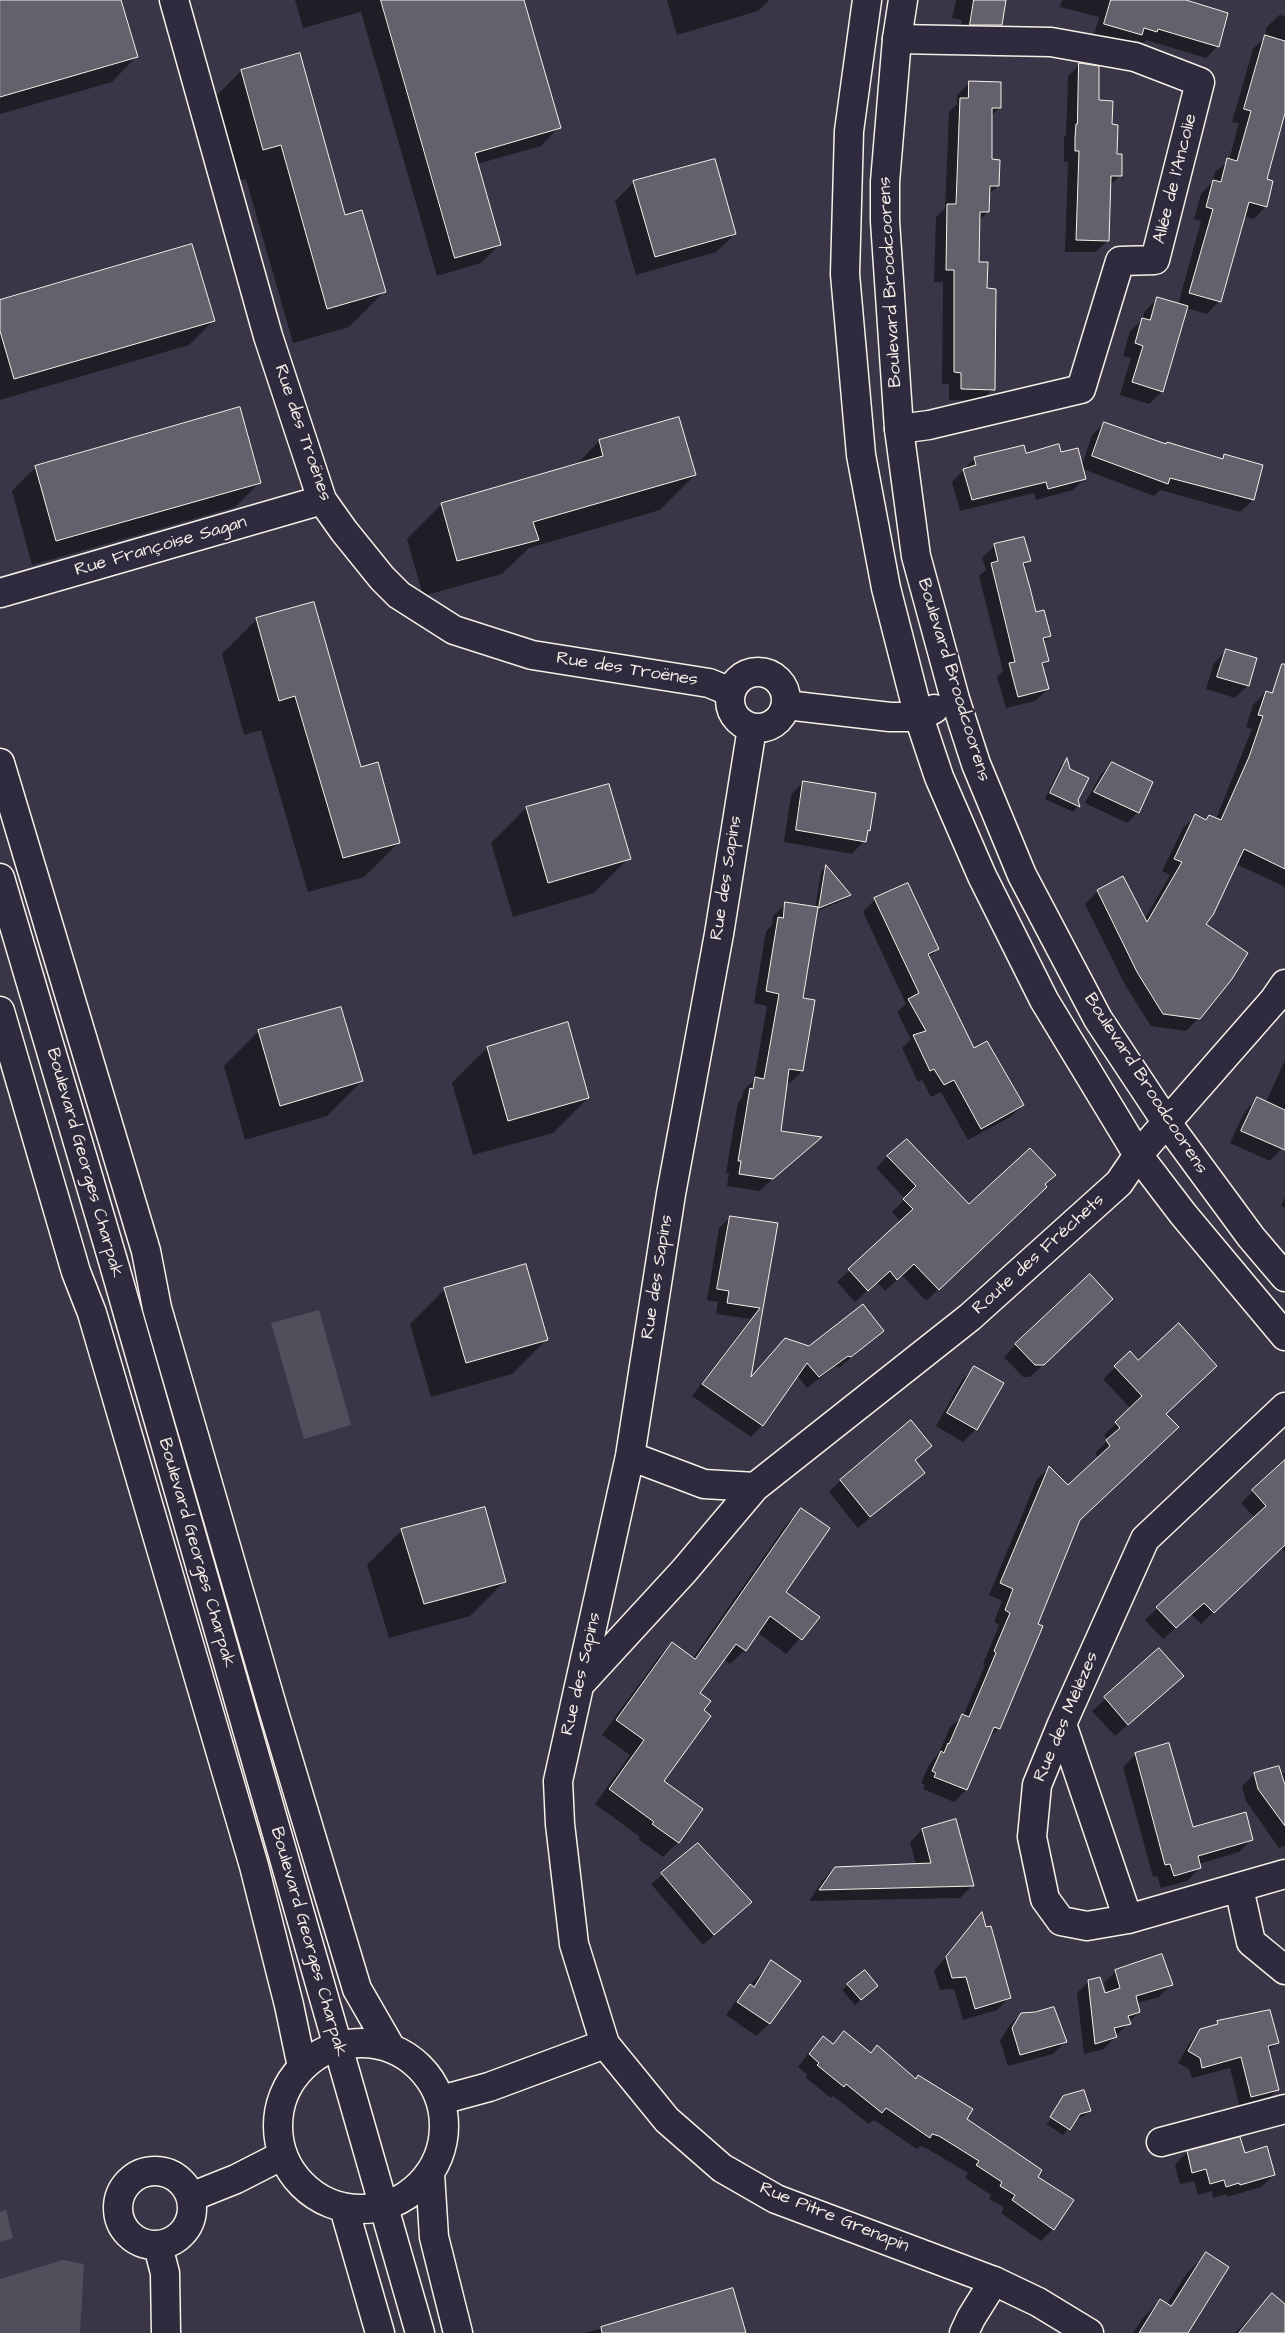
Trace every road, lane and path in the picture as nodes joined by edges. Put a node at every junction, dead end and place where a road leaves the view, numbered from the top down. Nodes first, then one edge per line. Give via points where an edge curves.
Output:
1 (174, 0) edge
2 (867, 0) edge
3 (903, 0) edge
4 (897, 39) junction
5 (898, 429) junction
6 (322, 500) junction
7 (0, 593) edge
8 (731, 692) junction
9 (955, 699) junction
10 (786, 704) junction
11 (919, 717) junction
12 (752, 728) junction
13 (0, 763) edge
14 (0, 878) edge
15 (1285, 984) edge
16 (0, 1011) edge
17 (1167, 1124) junction
18 (1138, 1155) junction
19 (1285, 1277) edge
20 (1285, 1336) edge
21 (1285, 1407) edge
22 (630, 1456) junction
23 (755, 1487) junction
24 (598, 1603) junction
25 (641, 1617) junction
26 (580, 1684) junction
27 (1062, 1724) junction
28 (560, 1824) joint
29 (1285, 1874) edge
30 (1239, 1888) junction
31 (1128, 1918) junction
32 (1285, 1970) edge
33 (605, 2044) junction
34 (340, 2046) junction
35 (391, 2048) junction
36 (302, 2067) junction
37 (441, 2100) junction
38 (1285, 2109) edge
39 (1161, 2142) dead end
40 (283, 2155) junction
41 (430, 2174) junction
42 (190, 2197) junction
43 (344, 2208) junction
44 (388, 2217) junction
45 (158, 2246) junction
46 (994, 2281) junction
47 (166, 2333) edge
48 (380, 2333) edge
49 (420, 2333) edge
50 (458, 2333) edge
51 (964, 2333) edge
52 (1089, 2333) edge

1 - 6 street, Rue des Troënes via 268,336
2 - 11 street via 849,131 845,274 861,455 886,588
3 - 4 street, Boulevard Broodcoorens
4 - 5 street, Boulevard Broodcoorens via 885,182 885,221
4 - 5 street, Allée de l'Ancolie via 1051,42 1135,57 1200,82 1155,260 1120,261 1081,389 929,425
5 - 9 street, Boulevard Broodcoorens via 916,556
6 - 7 street, Rue Françoise Sagan
6 - 8 street, Rue des Troënes via 382,578 399,595 454,630 532,655 709,683
8 - 10 street via 742,677 760,672 769,674 783,686
8 - 12 street via 731,710 743,724
9 - 11 street
9 - 17 street, Boulevard Broodcoorens via 976,764 1022,874 1098,1019
10 - 11 street via 890,717
10 - 12 street via 783,713 770,726
11 - 18 street via 939,777 982,876 1044,1000
12 - 22 street, Rue des Sapins via 719,934 671,1194
13 - 35 street, Boulevard Georges Charpak via 146,1251 157,1308 348,1961 357,1990
14 - 34 street, Boulevard Georges Charpak
15 - 17 street, Route des Fréchets
16 - 36 street, Boulevard Georges Charpak via 254,1866 290,2005
17 - 18 street, Route des Fréchets
17 - 19 street, Boulevard Broodcoorens
18 - 20 street
18 - 23 street, Route des Fréchets via 1120,1183 970,1316
21 - 27 street, Rue des Mélèzes via 1144,1539
22 - 23 street via 704,1484
22 - 24 street, Rue des Sapins
23 - 25 street, Route des Fréchets
24 - 25 street
24 - 26 street, Rue des Sapins
25 - 26 street, Route des Fréchets
26 - 28 street, Rue des Sapins via 558,1781
27 - 31 street
27 - 31 street, Rue des Mélèzes via 1037,1785 1032,1837 1045,1899 1061,1921 1087,1926
28 - 33 street, Rue Pitre Grenapin via 574,1944
29 - 30 street, Rue des Mélèzes
30 - 31 street, Rue des Mélèzes
30 - 32 street via 1251,1942
33 - 37 street via 489,2087
33 - 46 street, Rue Pitre Grenapin via 667,2120 722,2168 776,2199
34 - 35 street via 366,2043
34 - 36 street via 322,2053
34 - 44 street, Boulevard Georges Charpak
35 - 37 street via 413,2061 430,2078
36 - 40 street via 288,2086 280,2108 278,2132
37 - 41 street via 445,2126 441,2151
38 - 39 street
40 - 42 street via 236,2179
40 - 43 street via 297,2179 311,2192
41 - 44 street
41 - 50 street via 434,2236
42 - 45 street via 192,2208 186,2229 168,2243
42 - 45 street via 185,2186 164,2171 151,2170 139,2174 123,2189 117,2210 125,2232 145,2245
43 - 44 street
43 - 48 street
44 - 49 street, Boulevard Georges Charpak
45 - 47 street via 165,2273
46 - 51 street
46 - 52 street, Rue Pitre Grenapin via 1038,2302

